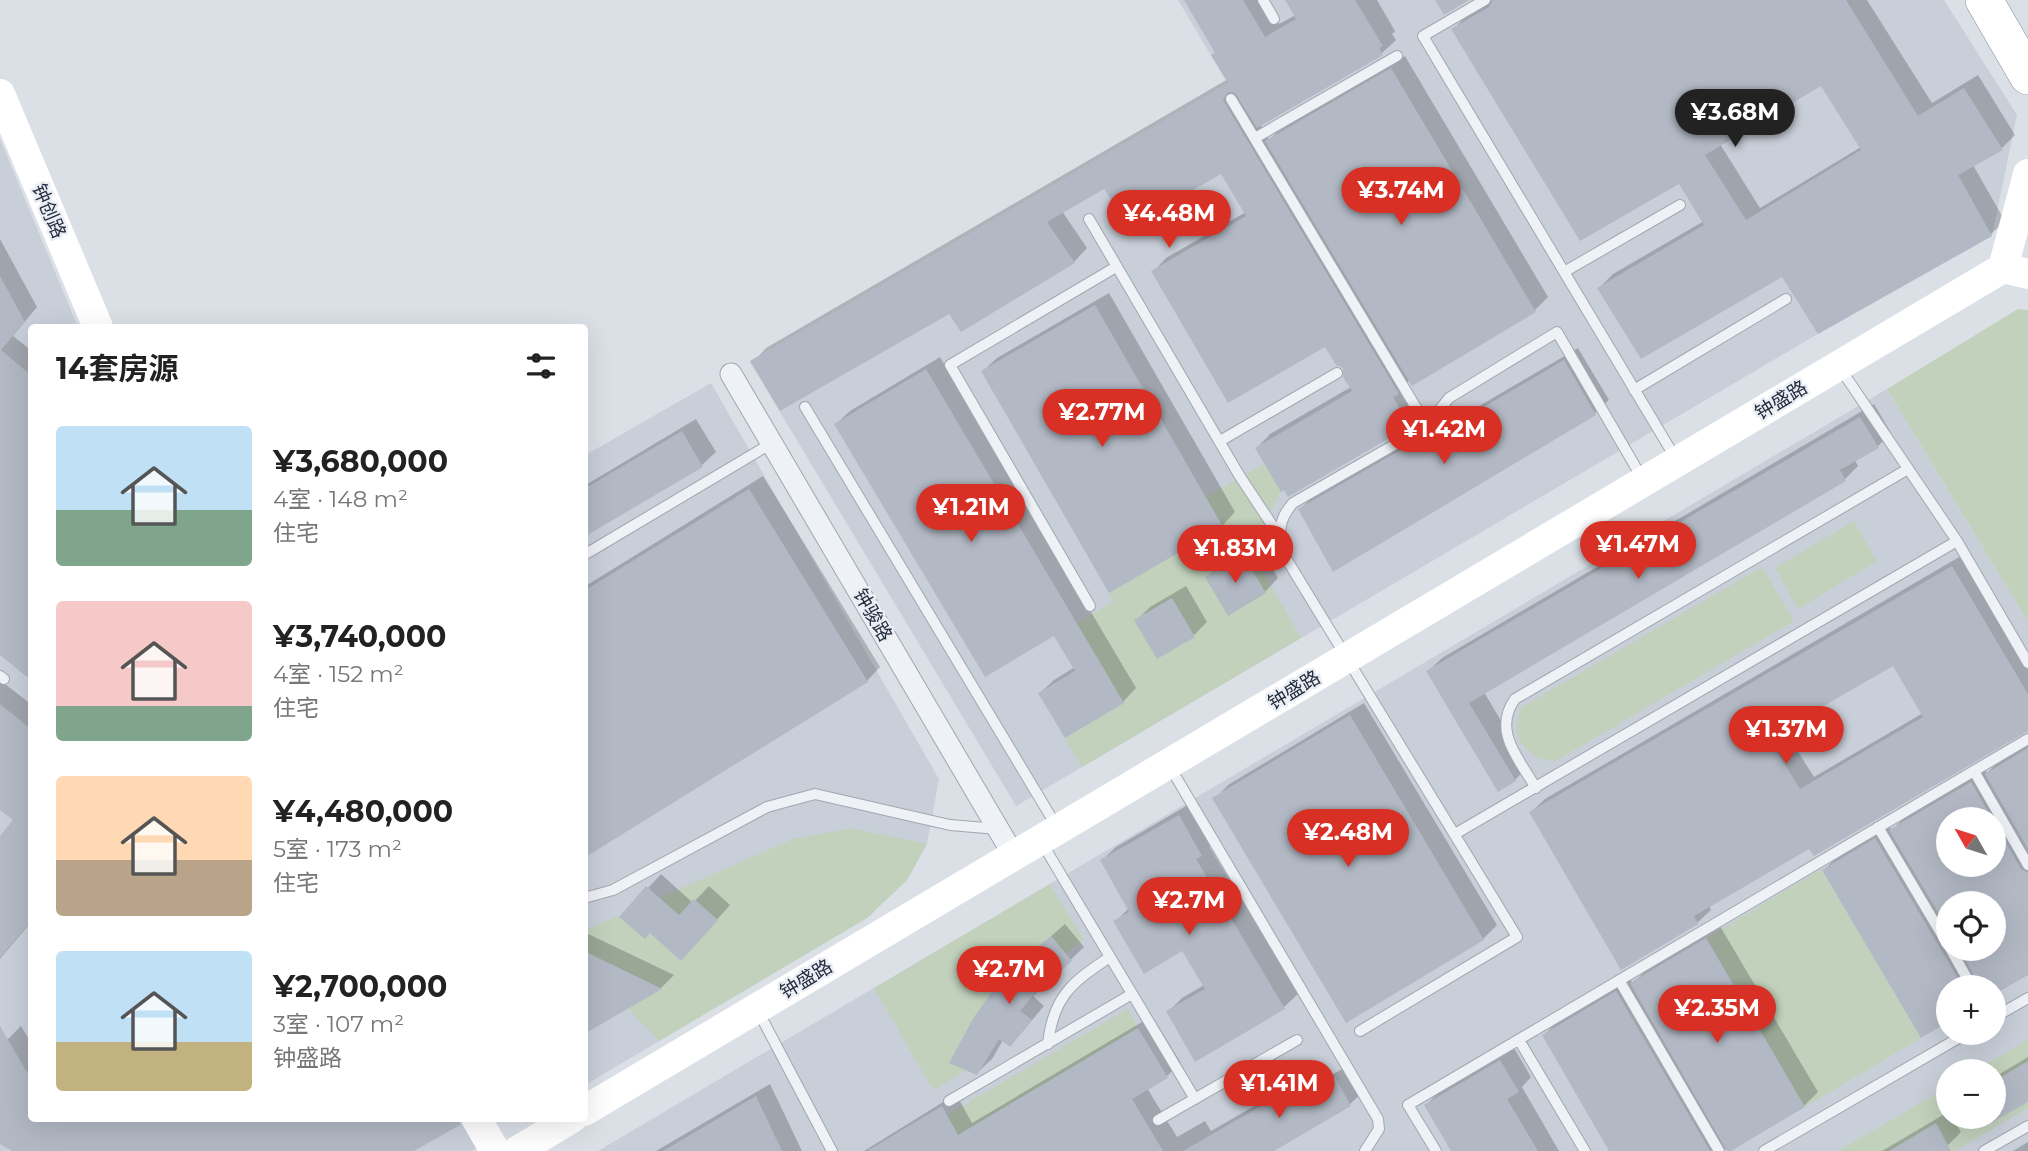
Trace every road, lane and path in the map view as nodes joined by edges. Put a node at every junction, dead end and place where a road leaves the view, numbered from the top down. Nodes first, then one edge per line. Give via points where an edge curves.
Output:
1 (1262, 0) edge
2 (1485, 0) edge
3 (1984, 0) edge
4 (1274, 19) dead end
5 (1397, 56) dead end
6 (2028, 76) edge
7 (0, 94) edge
8 (1231, 99) dead end
9 (1255, 138) junction
10 (2028, 174) edge
11 (1680, 205) dead end
12 (1089, 219) dead end
13 (1116, 267) junction
14 (2016, 271) edge
15 (1564, 272) junction
16 (1786, 299) dead end
17 (98, 324) edge
18 (1839, 366) junction
19 (1337, 373) dead end
20 (731, 374) dead end
21 (1634, 390) junction
22 (805, 407) dead end
23 (1427, 426) junction
24 (1220, 441) junction
25 (772, 443) junction
26 (1678, 462) junction
27 (1908, 469) junction
28 (1644, 481) junction
29 (1278, 534) junction
30 (1957, 541) junction
31 (588, 553) edge
32 (1090, 606) dead end
33 (1348, 658) junction
34 (2028, 663) edge
35 (2028, 739) edge
36 (1168, 764) junction
37 (1974, 771) junction
38 (1536, 788) junction
39 (1878, 827) junction
40 (998, 829) junction
41 (1455, 834) junction
42 (1049, 835) junction
43 (1014, 856) junction
44 (2028, 864) edge
45 (588, 897) edge
46 (1936, 925) edge
47 (1110, 957) junction
48 (1619, 980) junction
49 (1132, 994) junction
50 (2028, 998) edge
51 (757, 1009) junction
52 (2006, 1011) edge
53 (1360, 1031) dead end
54 (1297, 1040) dead end
55 (1519, 1040) junction
56 (1048, 1044) junction
57 (1947, 1045) edge
58 (1195, 1099) junction
59 (949, 1101) dead end
60 (588, 1109) edge
61 (1158, 1120) dead end
62 (478, 1122) edge
63 (567, 1122) edge
64 (2028, 1126) edge
65 (535, 1146) edge
66 (495, 1151) edge
67 (832, 1151) edge
68 (1365, 1151) edge
69 (1436, 1151) edge
70 (1585, 1151) edge
71 (1719, 1151) edge
72 (1764, 1151) edge
73 (1984, 1151) edge

1 - 4 lane
2 - 15 lane via 1423,36
3 - 6 highway
5 - 9 lane
7 - 17 street, 钟创路
8 - 9 lane
9 - 23 lane
10 - 14 street
11 - 15 lane
12 - 13 lane
13 - 24 lane
13 - 32 lane via 950,365
14 - 18 street, 钟盛路
15 - 21 lane
16 - 21 lane
18 - 26 street, 钟盛路
18 - 27 lane
19 - 24 lane
20 - 25 street, 钟骏路
21 - 26 lane
22 - 42 lane
23 - 28 lane via 1449,398 1557,332
23 - 29 lane via 1293,503 1282,516
24 - 29 lane
25 - 31 lane
25 - 40 street, 钟骏路
26 - 28 street, 钟盛路
27 - 30 lane
27 - 38 lane via 1515,699 1506,712 1504,727
28 - 33 street, 钟盛路
29 - 33 lane via 1284,555
30 - 34 lane
30 - 38 lane
33 - 36 street, 钟盛路
33 - 41 lane
35 - 37 lane
36 - 42 street, 钟盛路
36 - 68 lane via 1378,1119 1379,1129
37 - 39 lane
37 - 44 lane
38 - 41 lane
39 - 46 lane
39 - 48 lane
40 - 43 street, 钟骏路
40 - 45 lane via 950,824 815,794 767,807 613,890
41 - 53 lane via 1517,937
42 - 43 street, 钟盛路
42 - 47 lane
43 - 51 street, 钟盛路
47 - 49 lane
47 - 56 lane via 1063,995 1051,1017
48 - 55 lane
48 - 71 lane
49 - 56 lane
49 - 58 lane
50 - 52 lane
51 - 60 street, 钟盛路
51 - 67 lane
54 - 58 lane
55 - 69 lane via 1408,1105
55 - 70 lane
56 - 59 lane
57 - 72 lane
58 - 61 lane
62 - 66 street
63 - 65 street
64 - 73 lane

